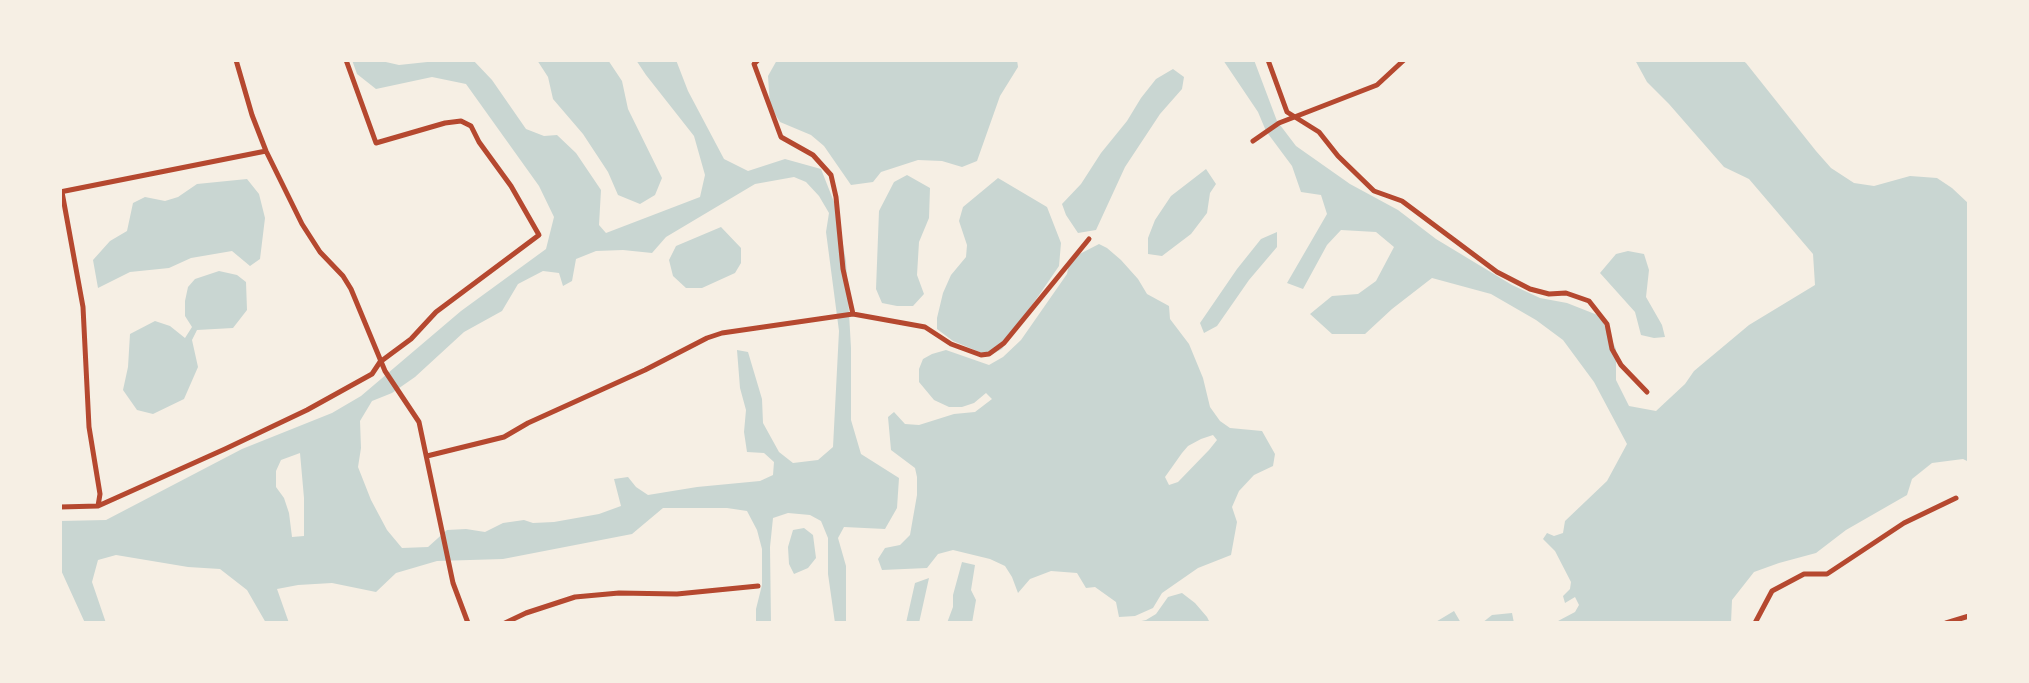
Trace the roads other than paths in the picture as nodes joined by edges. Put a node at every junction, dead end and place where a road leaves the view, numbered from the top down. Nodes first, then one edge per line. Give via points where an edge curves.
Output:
1 (236, 60) edge
2 (346, 60) edge
3 (758, 60) edge
4 (1268, 60) edge
5 (1404, 60) edge
6 (1294, 117) junction
7 (1253, 141) dead end
8 (266, 151) junction
9 (61, 192) edge
10 (1089, 239) dead end
11 (853, 314) junction
12 (380, 362) junction
13 (1647, 392) dead end
14 (427, 456) junction
15 (1956, 498) dead end
16 (98, 506) junction
17 (60, 507) edge
18 (758, 586) dead end
19 (1969, 616) edge
20 (468, 623) edge
21 (505, 623) edge
22 (1755, 623) edge
23 (1946, 623) edge

1 - 8 street
2 - 12 street via 376,143 446,123 461,121 471,126 539,235 436,312 411,339
3 - 11 street via 754,64 781,137 813,155 831,175
4 - 6 street via 1287,112
5 - 6 street via 1377,85
6 - 7 street
6 - 13 street via 1319,132 1374,191 1402,201 1497,272 1530,289 1566,293 1588,301 1607,324 1612,349 1621,365
8 - 9 street
8 - 12 street via 302,224 320,252 344,276
9 - 16 street via 83,308 89,427 100,494
10 - 11 street via 1004,343 989,354 981,355 951,344 925,327
11 - 14 street via 707,338 504,437
12 - 14 street via 419,422
12 - 16 street via 372,374 307,410
14 - 20 street via 453,583
15 - 22 street via 1904,523 1827,574 1804,574 1772,591
16 - 17 street
18 - 21 street via 677,594 575,597
19 - 23 street

